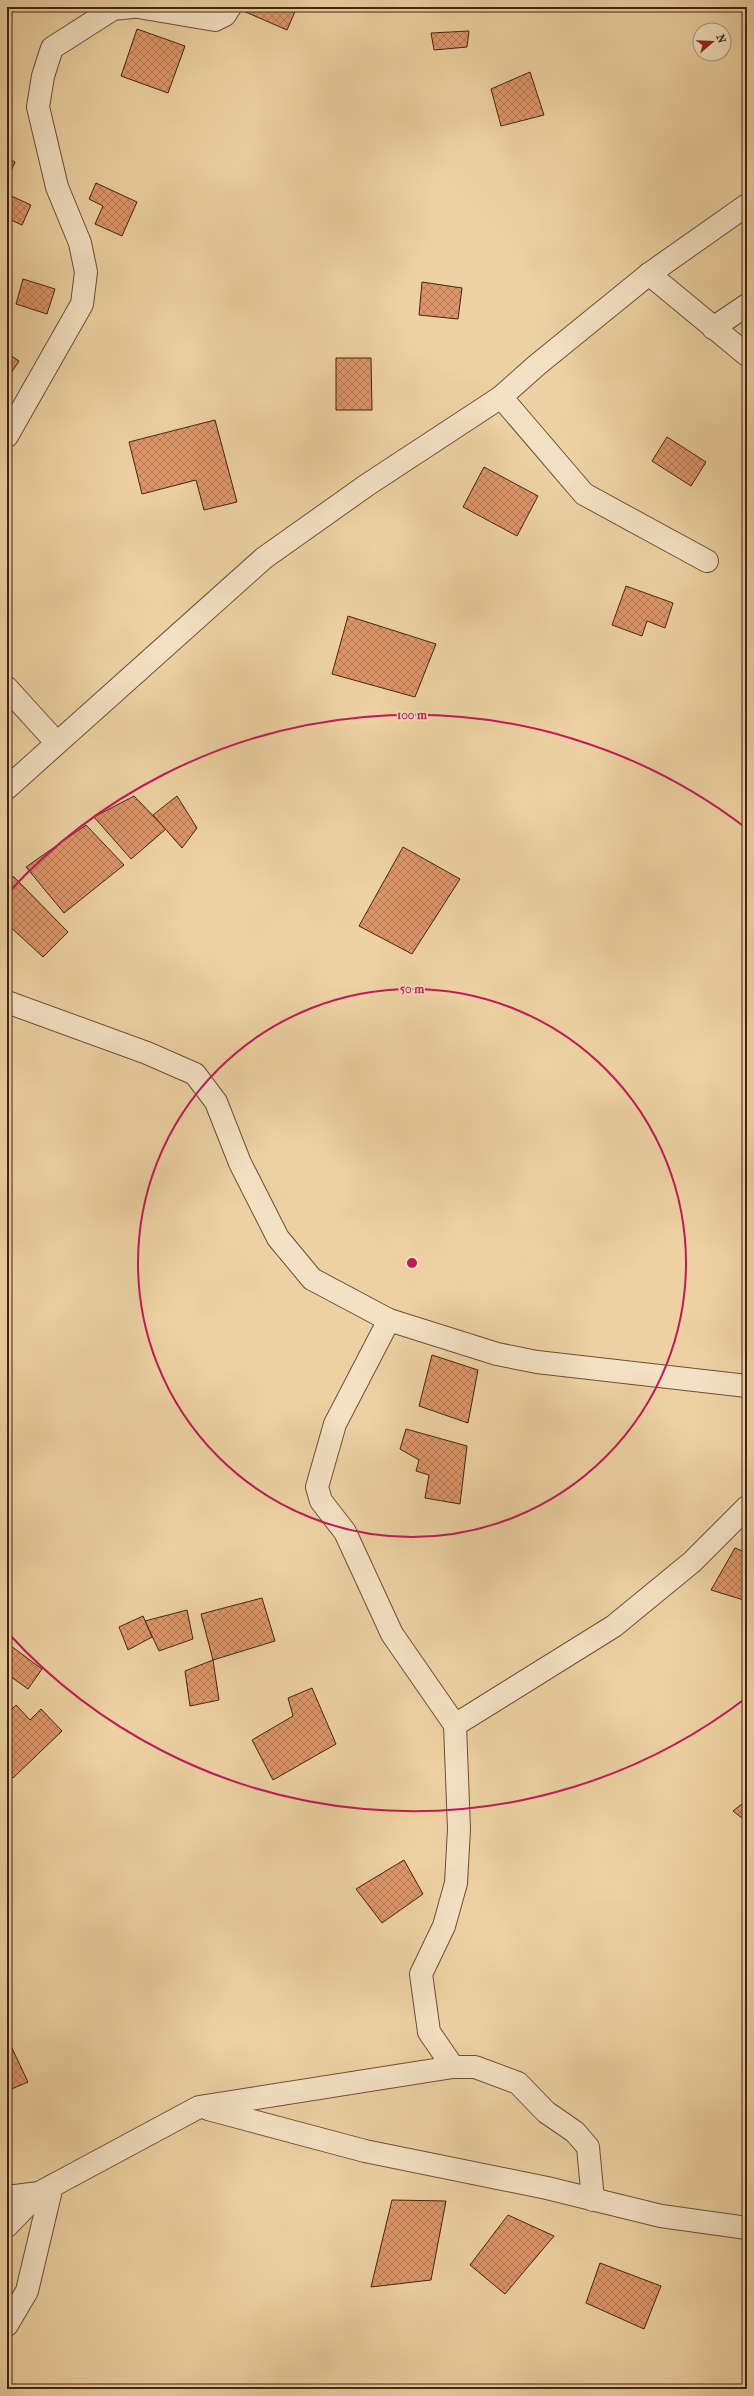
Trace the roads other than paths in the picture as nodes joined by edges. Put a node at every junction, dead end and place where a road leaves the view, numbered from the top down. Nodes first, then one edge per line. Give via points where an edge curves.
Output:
1 (132, 7) edge
2 (138, 7) edge
3 (230, 7) edge
4 (747, 205) edge
5 (648, 274) junction
6 (747, 305) edge
7 (713, 328) junction
8 (747, 355) edge
9 (501, 397) junction
10 (7, 436) edge
11 (707, 561) dead end
12 (7, 688) edge
13 (56, 742) junction
14 (7, 788) edge
15 (7, 1002) edge
16 (388, 1320) junction
17 (747, 1386) edge
18 (747, 1507) edge
19 (455, 1725) junction
20 (453, 2067) junction
21 (199, 2107) junction
22 (45, 2189) junction
23 (7, 2197) edge
24 (593, 2200) junction
25 (7, 2226) edge
26 (747, 2228) edge
27 (27, 2291) junction
28 (7, 2301) edge
29 (7, 2325) edge

1 - 10 street via 113,9 52,48 43,76 38,107 57,187 80,243 86,272 82,304
2 - 3 street via 215,20 224,15
4 - 5 street
5 - 7 street
5 - 9 street
6 - 7 street
7 - 8 street
9 - 11 street via 584,494
9 - 13 street via 264,558
12 - 13 street
13 - 14 street
15 - 16 street via 147,1053 195,1074 216,1102 240,1163 278,1238 312,1279
16 - 17 street via 497,1354 537,1362
16 - 19 street via 335,1424 317,1487 321,1501 345,1532 392,1634
18 - 19 street via 692,1562 614,1626
19 - 20 street via 459,1829 456,1883 444,1926 421,1974 429,2032
20 - 21 street
20 - 24 street via 475,2067 518,2083 546,2112 575,2132 588,2148
21 - 22 street
21 - 24 street via 365,2151
22 - 23 street
22 - 25 street
22 - 27 street
24 - 26 street via 661,2216
27 - 28 street
27 - 29 street

